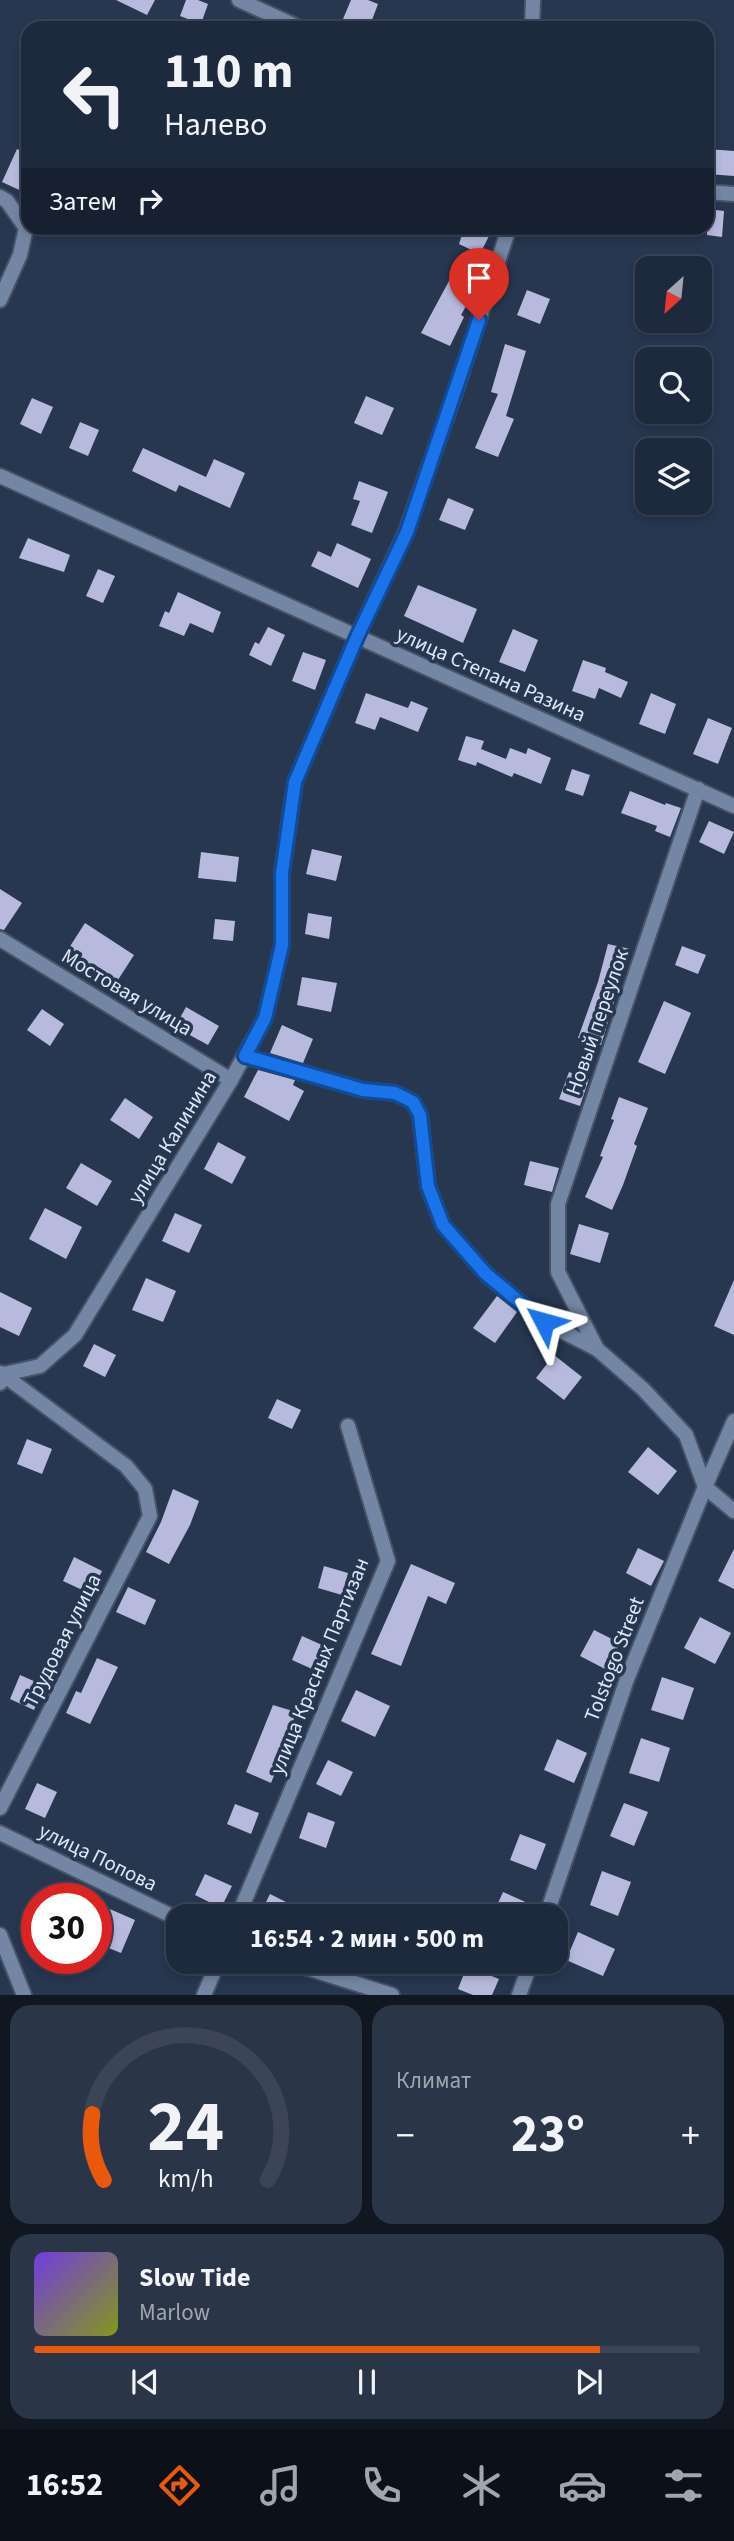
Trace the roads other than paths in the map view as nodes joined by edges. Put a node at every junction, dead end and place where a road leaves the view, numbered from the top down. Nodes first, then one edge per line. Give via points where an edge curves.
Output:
1 (239, 0) edge
2 (533, 0) edge
3 (285, 21) edge
4 (532, 21) edge
5 (714, 193) edge
6 (734, 194) edge
7 (0, 197) edge
8 (21, 221) edge
9 (24, 235) edge
10 (507, 235) edge
11 (0, 300) edge
12 (0, 476) edge
13 (357, 637) junction
14 (698, 789) junction
15 (734, 806) edge
16 (0, 939) edge
17 (245, 1056) junction
18 (232, 1080) junction
19 (597, 1349) junction
20 (1, 1377) edge
21 (734, 1421) edge
22 (348, 1426) dead end
23 (705, 1487) junction
24 (734, 1511) edge
25 (0, 1808) edge
26 (0, 1833) edge
27 (243, 1904) edge
28 (550, 1904) edge
29 (166, 1913) edge
30 (0, 1935) edge
31 (213, 1974) edge
32 (326, 1974) edge
33 (527, 1974) edge
34 (24, 1995) edge
35 (204, 1995) edge
36 (392, 1995) edge
37 (520, 1995) edge

1 - 3 street
2 - 4 street
5 - 6 street
7 - 8 street
9 - 11 street
10 - 13 street, улица Калинина via 407,532
12 - 13 street, улица Степана Разина
13 - 14 street, улица Степана Разина
13 - 17 street, улица Калинина via 295,782 282,873 282,945 265,1018
14 - 15 street, улица Степана Разина
14 - 19 street, Новый переулок via 558,1204 558,1272
16 - 18 street, Мостовая улица
17 - 18 street, улица Калинина
17 - 19 street via 363,1090 395,1093 413,1102 420,1115 428,1186 443,1225 486,1274 544,1322
18 - 20 street, улица Калинина via 75,1335 40,1366
19 - 23 street via 686,1435
20 - 25 street, Трудовая улица via 126,1465 145,1489 150,1516
21 - 23 street, Tolstogo Street
22 - 27 street, улица Красных Партизан via 388,1561
23 - 24 street
23 - 28 street, Tolstogo Street via 627,1679
26 - 29 street, улица Попова
30 - 34 street
31 - 35 street
32 - 36 street
33 - 37 street

